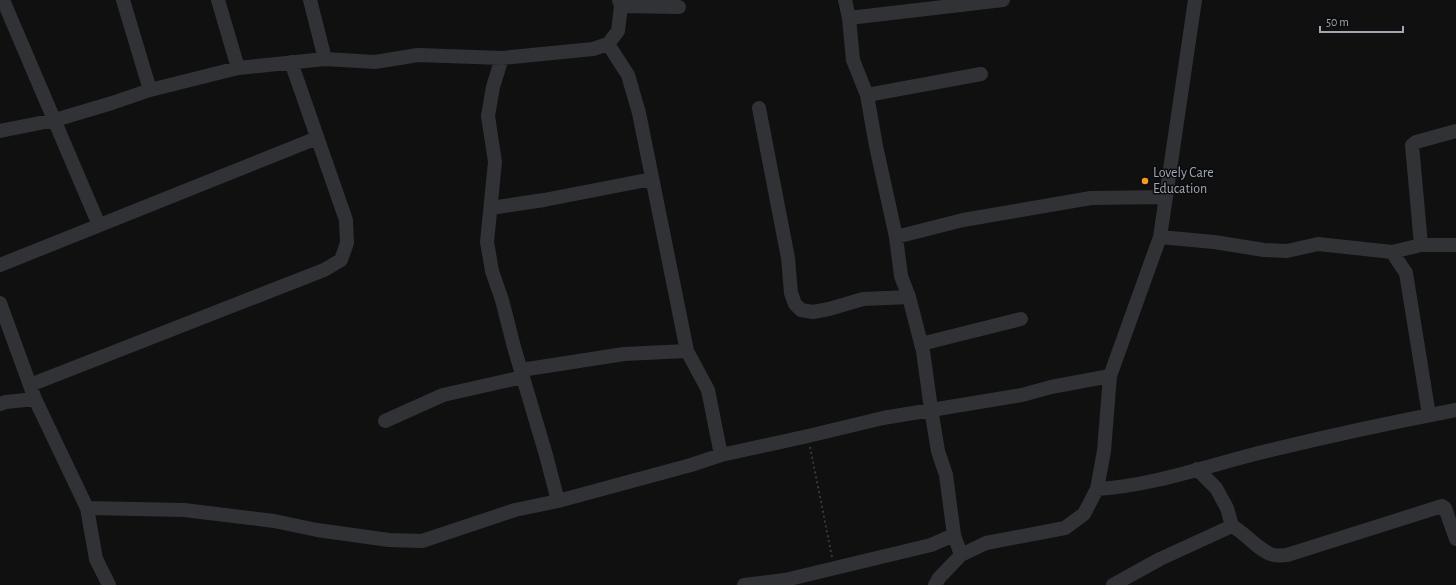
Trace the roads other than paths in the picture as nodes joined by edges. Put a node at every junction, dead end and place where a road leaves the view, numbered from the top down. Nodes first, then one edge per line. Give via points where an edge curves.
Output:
1 (3, 0) edge
2 (123, 0) edge
3 (218, 0) edge
4 (310, 0) edge
5 (845, 0) edge
6 (1004, 0) edge
7 (1194, 0) edge
8 (620, 3) edge
9 (679, 7) dead end
10 (849, 18) junction
11 (608, 44) junction
12 (502, 58) junction
13 (324, 59) junction
14 (291, 62) junction
15 (238, 68) junction
16 (981, 74) dead end
17 (150, 90) junction
18 (867, 96) junction
19 (759, 108) dead end
20 (55, 120) junction
21 (0, 131) edge
22 (1456, 131) edge
23 (317, 138) junction
24 (652, 179) junction
25 (1166, 197) junction
26 (491, 208) junction
27 (99, 225) junction
28 (896, 237) junction
29 (1160, 237) junction
30 (1421, 245) junction
31 (1456, 245) edge
32 (1392, 252) junction
33 (0, 265) edge
34 (909, 297) junction
35 (0, 303) edge
36 (1021, 319) dead end
37 (921, 344) junction
38 (688, 351) junction
39 (522, 373) junction
40 (1110, 376) junction
41 (30, 385) junction
42 (35, 399) junction
43 (0, 404) edge
44 (931, 409) junction
45 (1456, 410) edge
46 (1429, 415) junction
47 (385, 421) dead end
48 (721, 455) junction
49 (1197, 469) junction
50 (1097, 489) junction
51 (558, 501) junction
52 (87, 508) junction
53 (1232, 526) junction
54 (954, 535) junction
55 (1456, 539) edge
56 (961, 555) junction
57 (110, 585) edge
58 (747, 585) edge
59 (935, 585) edge
60 (1113, 585) edge

1 - 20 street
2 - 17 street
3 - 15 street
4 - 13 street
5 - 10 street
6 - 10 street
7 - 25 street
8 - 9 street
8 - 11 street via 618,31
10 - 18 street via 853,60
11 - 12 street via 593,49
11 - 24 street via 628,75
12 - 13 street via 418,55 375,62
12 - 26 street via 488,116 495,162
13 - 14 street
14 - 15 street
14 - 23 street
15 - 17 street
16 - 18 street
17 - 20 street
18 - 28 street
19 - 34 street via 788,258 794,304 801,310 813,312 863,299
20 - 21 street
20 - 27 street
22 - 30 street via 1412,145
23 - 27 street
23 - 41 street via 346,220 347,243 341,260 324,270
24 - 26 street
24 - 38 street
25 - 28 street via 1091,198 963,220
25 - 29 street
26 - 39 street via 486,242
27 - 33 street
28 - 34 street via 901,276
29 - 32 street via 1264,250 1287,251 1318,244
29 - 40 street
30 - 31 street
30 - 32 street
32 - 46 street via 1406,273
34 - 37 street
35 - 41 street
36 - 37 street
37 - 44 street
38 - 39 street via 624,354
38 - 48 street via 708,390
39 - 47 street via 444,395
39 - 51 street
40 - 44 street via 1022,395
40 - 50 street via 1104,451
41 - 42 street
42 - 43 street
42 - 52 street
44 - 48 street
44 - 54 street via 938,451 946,475
45 - 46 street
46 - 49 street
48 - 51 street
49 - 50 street via 1115,488
49 - 53 street via 1216,488 1227,508
50 - 56 street via 1084,514 1065,528 986,543
51 - 52 street via 515,510 422,541 382,539 274,521 184,510
52 - 57 street via 96,559
53 - 55 street via 1255,545 1273,555 1287,555 1442,506
53 - 60 street via 1160,559
54 - 56 street
54 - 58 street via 931,545 786,580
56 - 59 street

